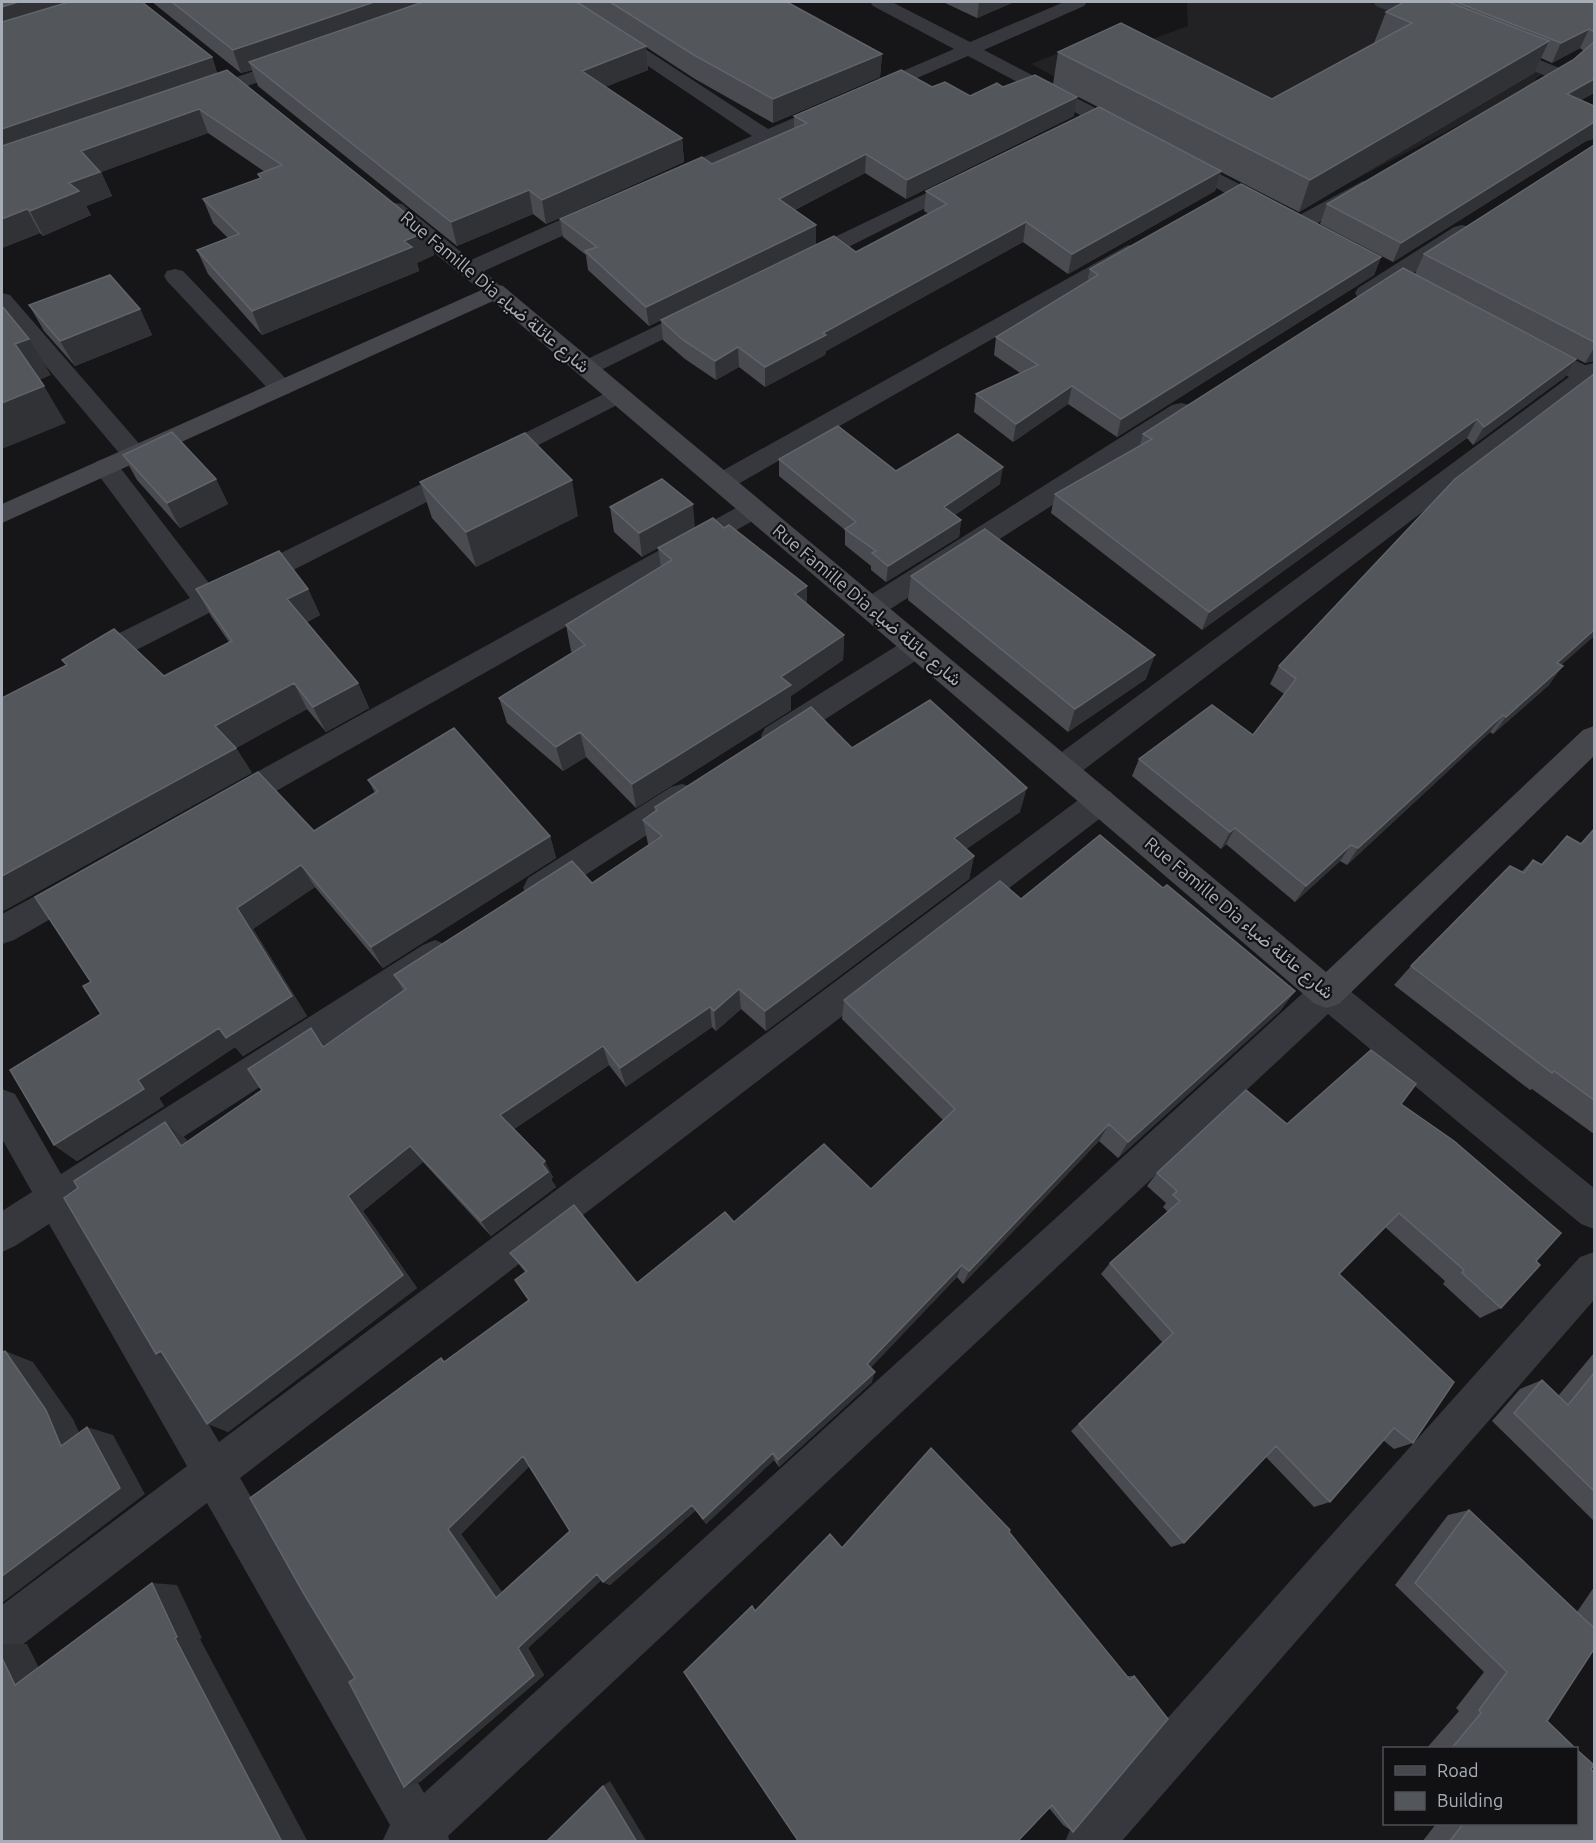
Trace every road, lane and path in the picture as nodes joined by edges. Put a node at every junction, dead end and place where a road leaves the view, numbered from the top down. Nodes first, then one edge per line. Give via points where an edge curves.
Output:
1 (562, 2) edge
2 (879, 2) edge
3 (1078, 2) edge
4 (1382, 2) edge
5 (1458, 33) edge
6 (1479, 42) edge
7 (970, 48) junction
8 (315, 56) edge
9 (1573, 62) edge
10 (220, 68) dead end
11 (1555, 73) junction
12 (238, 82) junction
13 (1531, 87) edge
14 (257, 98) edge
15 (182, 103) edge
16 (1095, 116) junction
17 (1074, 126) edge
18 (766, 136) junction
19 (979, 174) edge
20 (1380, 177) edge
21 (649, 188) edge
22 (1237, 190) junction
23 (377, 195) edge
24 (1216, 202) edge
25 (617, 203) edge
26 (1485, 217) edge
27 (1300, 224) junction
28 (1321, 235) edge
29 (1144, 243) edge
30 (469, 269) junction
31 (778, 274) edge
32 (175, 276) dead end
33 (495, 291) junction
34 (2, 300) edge
35 (725, 300) edge
36 (1344, 306) edge
37 (1516, 338) edge
38 (587, 368) junction
39 (1592, 375) edge
40 (281, 388) junction
41 (618, 394) junction
42 (1203, 396) edge
43 (134, 454) junction
44 (106, 466) junction
45 (722, 483) junction
46 (754, 509) junction
47 (2, 514) edge
48 (207, 601) junction
49 (871, 608) junction
50 (916, 646) junction
51 (63, 674) edge
52 (1594, 738) edge
53 (746, 756) edge
54 (1062, 769) junction
55 (706, 781) edge
56 (1100, 801) junction
57 (200, 819) edge
58 (106, 871) edge
59 (516, 903) edge
60 (2, 930) edge
61 (456, 942) edge
62 (1327, 993) junction
63 (2, 1106) edge
64 (55, 1198) junction
65 (1594, 1211) edge
66 (2, 1233) edge
67 (1594, 1271) edge
68 (213, 1472) junction
69 (2, 1632) edge
70 (417, 1837) edge
71 (1089, 1842) edge

1 - 18 street
2 - 7 street
3 - 7 street
4 - 5 street
6 - 11 street
7 - 16 street
7 - 18 street
8 - 12 street
9 - 11 street
10 - 12 street
11 - 13 street
12 - 14 street
12 - 15 street
16 - 17 street
16 - 22 street
18 - 21 street
19 - 31 street
20 - 27 street
22 - 24 street
22 - 27 street
23 - 30 street, Rue Famille Dia شارع عائلة ضياء
25 - 30 street
26 - 36 street
27 - 28 street
29 - 45 street
30 - 33 street, Rue Famille Dia شارع عائلة ضياء
32 - 40 street
33 - 38 street, Rue Famille Dia شارع عائلة ضياء
33 - 40 street
34 - 43 street
35 - 38 street
37 - 39 street
38 - 41 street, Rue Famille Dia شارع عائلة ضياء
39 - 54 street
40 - 43 street
41 - 45 street, Rue Famille Dia شارع عائلة ضياء
41 - 48 street
42 - 49 street
43 - 44 street
44 - 47 street
44 - 48 street
45 - 46 street, Rue Famille Dia شارع عائلة ضياء
46 - 49 street, Rue Famille Dia شارع عائلة ضياء
46 - 57 street
48 - 51 street
49 - 50 street, Rue Famille Dia شارع عائلة ضياء
50 - 53 street
50 - 54 street, Rue Famille Dia شارع عائلة ضياء
52 - 62 street
54 - 56 street, Rue Famille Dia شارع عائلة ضياء
55 - 59 street
56 - 62 street, Rue Famille Dia شارع عائلة ضياء
56 - 68 street
58 - 60 street
61 - 64 street
62 - 65 street, Rue Famille Dia شارع عائلة ضياء
62 - 70 street
63 - 64 street
64 - 66 street
64 - 68 street
67 - 71 street
68 - 69 street
68 - 70 street

